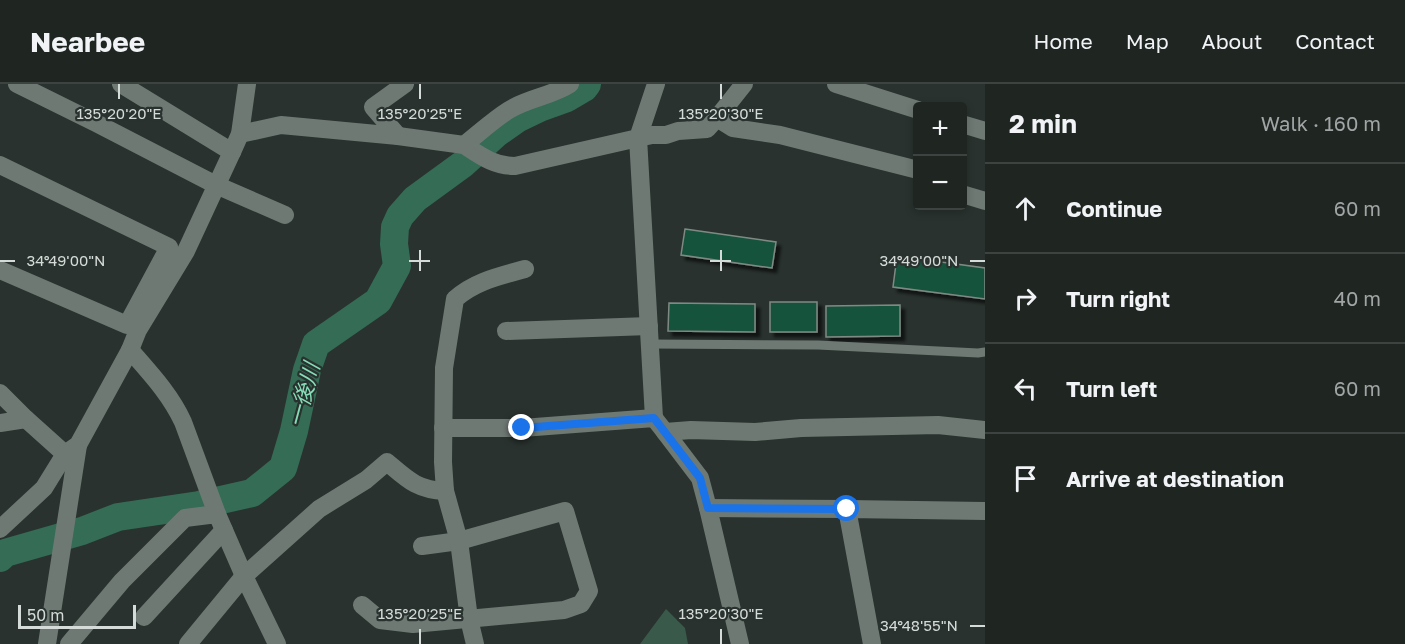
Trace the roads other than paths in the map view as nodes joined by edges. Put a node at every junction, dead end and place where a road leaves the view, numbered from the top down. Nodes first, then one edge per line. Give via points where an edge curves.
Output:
1 (17, 84) edge
2 (122, 84) edge
3 (405, 84) edge
4 (570, 84) edge
5 (656, 84) edge
6 (744, 84) edge
7 (836, 84) edge
8 (248, 85) edge
9 (913, 108) edge
10 (717, 118) junction
11 (967, 125) edge
12 (985, 131) edge
13 (240, 134) junction
14 (398, 136) junction
15 (638, 138) junction
16 (464, 146) junction
17 (232, 152) junction
18 (0, 165) edge
19 (913, 169) edge
20 (216, 185) junction
21 (967, 195) edge
22 (985, 201) edge
23 (285, 215) dead end
24 (525, 269) dead end
25 (0, 270) edge
26 (133, 328) junction
27 (506, 331) dead end
28 (649, 335) junction
29 (130, 350) junction
30 (985, 352) edge
31 (0, 393) edge
32 (26, 419) junction
33 (0, 423) edge
34 (660, 425) junction
35 (443, 428) junction
36 (985, 430) edge
37 (72, 450) junction
38 (445, 491) junction
39 (708, 508) junction
40 (847, 509) junction
41 (985, 511) edge
42 (217, 513) junction
43 (0, 529) edge
44 (459, 541) junction
45 (422, 546) dead end
46 (244, 576) junction
47 (362, 605) dead end
48 (144, 617) dead end
49 (469, 619) junction
50 (47, 644) edge
51 (69, 644) edge
52 (188, 644) edge
53 (277, 644) edge
54 (475, 644) edge
55 (740, 644) edge
56 (872, 644) edge

1 - 20 street
2 - 17 street
3 - 14 street via 373,107
4 - 16 street via 509,110
5 - 15 street
6 - 10 street
7 - 9 street
8 - 13 street
10 - 15 street via 707,129
10 - 19 street via 733,128 780,135
11 - 12 street
13 - 14 street via 281,125
13 - 17 street
14 - 16 street
15 - 16 street via 515,166 491,162
15 - 28 street
17 - 20 street
18 - 26 street via 169,247
20 - 23 street
20 - 26 street via 186,251
21 - 22 street
24 - 35 street via 493,277 454,299 444,368
25 - 26 street
26 - 29 street
27 - 28 street
28 - 30 lane
28 - 34 street
29 - 37 street
29 - 42 street via 177,408
31 - 32 street
32 - 33 street
32 - 37 street
34 - 35 street
34 - 36 street via 755,432 938,425
34 - 39 street via 700,478
35 - 38 street
37 - 43 street via 44,488
37 - 50 street via 66,525
38 - 44 street
38 - 46 street via 409,481 387,462 320,509
39 - 40 street
39 - 55 street
40 - 41 street
40 - 56 street
42 - 46 street
42 - 48 street
42 - 51 street via 185,518 122,581
44 - 45 street
44 - 49 street
44 - 49 street via 565,512 589,591 581,604 564,610
46 - 52 street
46 - 53 street
47 - 49 street via 380,620 391,622
49 - 54 street

